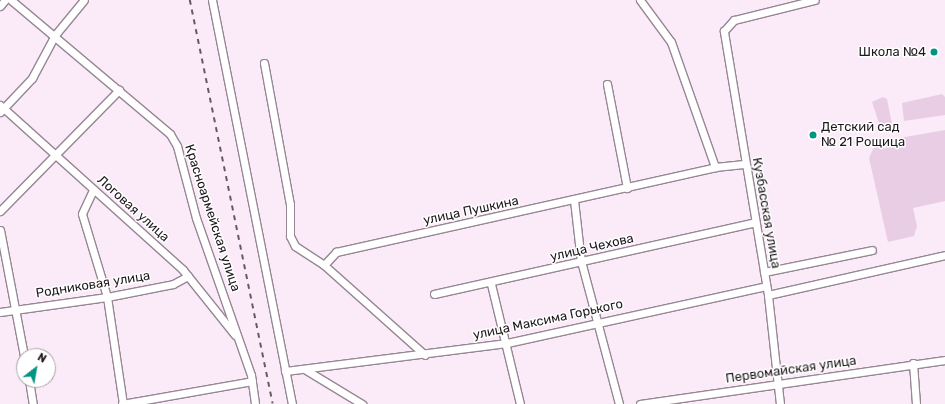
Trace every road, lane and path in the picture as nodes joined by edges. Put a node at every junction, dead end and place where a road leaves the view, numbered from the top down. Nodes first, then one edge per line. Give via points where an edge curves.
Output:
1 (5, 0) edge
2 (11, 0) edge
3 (84, 0) edge
4 (212, 0) edge
5 (640, 0) edge
6 (815, 0) edge
7 (0, 6) edge
8 (55, 35) junction
9 (264, 63) dead end
10 (607, 84) dead end
11 (119, 90) junction
12 (1, 108) edge
13 (54, 155) junction
14 (744, 164) junction
15 (715, 167) junction
16 (627, 188) junction
17 (93, 190) junction
18 (574, 200) junction
19 (0, 211) edge
20 (755, 222) junction
21 (0, 230) edge
22 (872, 250) dead end
23 (945, 255) edge
24 (582, 263) junction
25 (324, 265) junction
26 (764, 272) junction
27 (188, 276) junction
28 (491, 284) junction
29 (766, 286) junction
30 (434, 294) dead end
31 (768, 295) junction
32 (107, 297) junction
33 (16, 310) junction
34 (0, 312) edge
35 (596, 323) junction
36 (239, 340) junction
37 (507, 343) junction
38 (23, 348) edge
39 (425, 355) junction
40 (945, 360) edge
41 (913, 363) junction
42 (306, 370) junction
43 (285, 372) junction
44 (252, 381) junction
45 (780, 383) junction
46 (30, 388) edge
47 (33, 404) edge
48 (123, 404) edge
49 (255, 404) edge
50 (292, 404) edge
51 (362, 404) edge
52 (520, 404) edge
53 (619, 404) edge
54 (640, 404) edge
55 (780, 404) edge
56 (916, 404) edge

1 - 7 street
2 - 8 street, Красноармейская улица
3 - 8 street
4 - 43 street
5 - 15 street via 671,42
6 - 14 street, Кузбасская улица via 734,20 726,27 724,36
8 - 11 street, Красноармейская улица
8 - 12 street via 32,78
9 - 25 street via 290,204 290,236 295,246
10 - 16 street
11 - 13 street
11 - 36 street, Красноармейская улица via 170,134 178,146 196,218
12 - 13 street, Логовая улица
13 - 17 street, Логовая улица
13 - 19 street
14 - 15 street, улица Пушкина
14 - 20 street, Кузбасская улица
15 - 16 street, улица Пушкина
16 - 18 street, улица Пушкина
17 - 27 street, Логовая улица
17 - 32 street via 82,214
18 - 24 street
18 - 25 street, улица Пушкина via 336,252
20 - 24 street, улица Чехова
20 - 26 street, Кузбасская улица
21 - 33 street
22 - 26 street
23 - 31 street
24 - 28 street, улица Чехова
24 - 35 street
25 - 39 street
26 - 29 street, Кузбасская улица
27 - 32 street, Родниковая улица via 173,284
27 - 36 street, Логовая улица
28 - 30 street, улица Чехова
28 - 37 street
29 - 31 street, Кузбасская улица
29 - 35 street, улица Максима Горького
31 - 45 street, Кузбасская улица
32 - 33 street, Родниковая улица
32 - 48 street
33 - 34 street, Родниковая улица
33 - 38 street
35 - 37 street, улица Максима Горького
35 - 53 street
36 - 44 street, Красноармейская улица
37 - 39 street, улица Максима Горького
37 - 52 street
39 - 42 street, улица Максима Горького
40 - 41 street, Первомайская улица
41 - 45 street, Первомайская улица
41 - 56 street
42 - 43 street, улица Максима Горького
42 - 51 street
43 - 50 street
44 - 48 street
44 - 49 street, Красноармейская улица
45 - 54 street, Первомайская улица
45 - 55 street, Кузбасская улица
46 - 47 street

